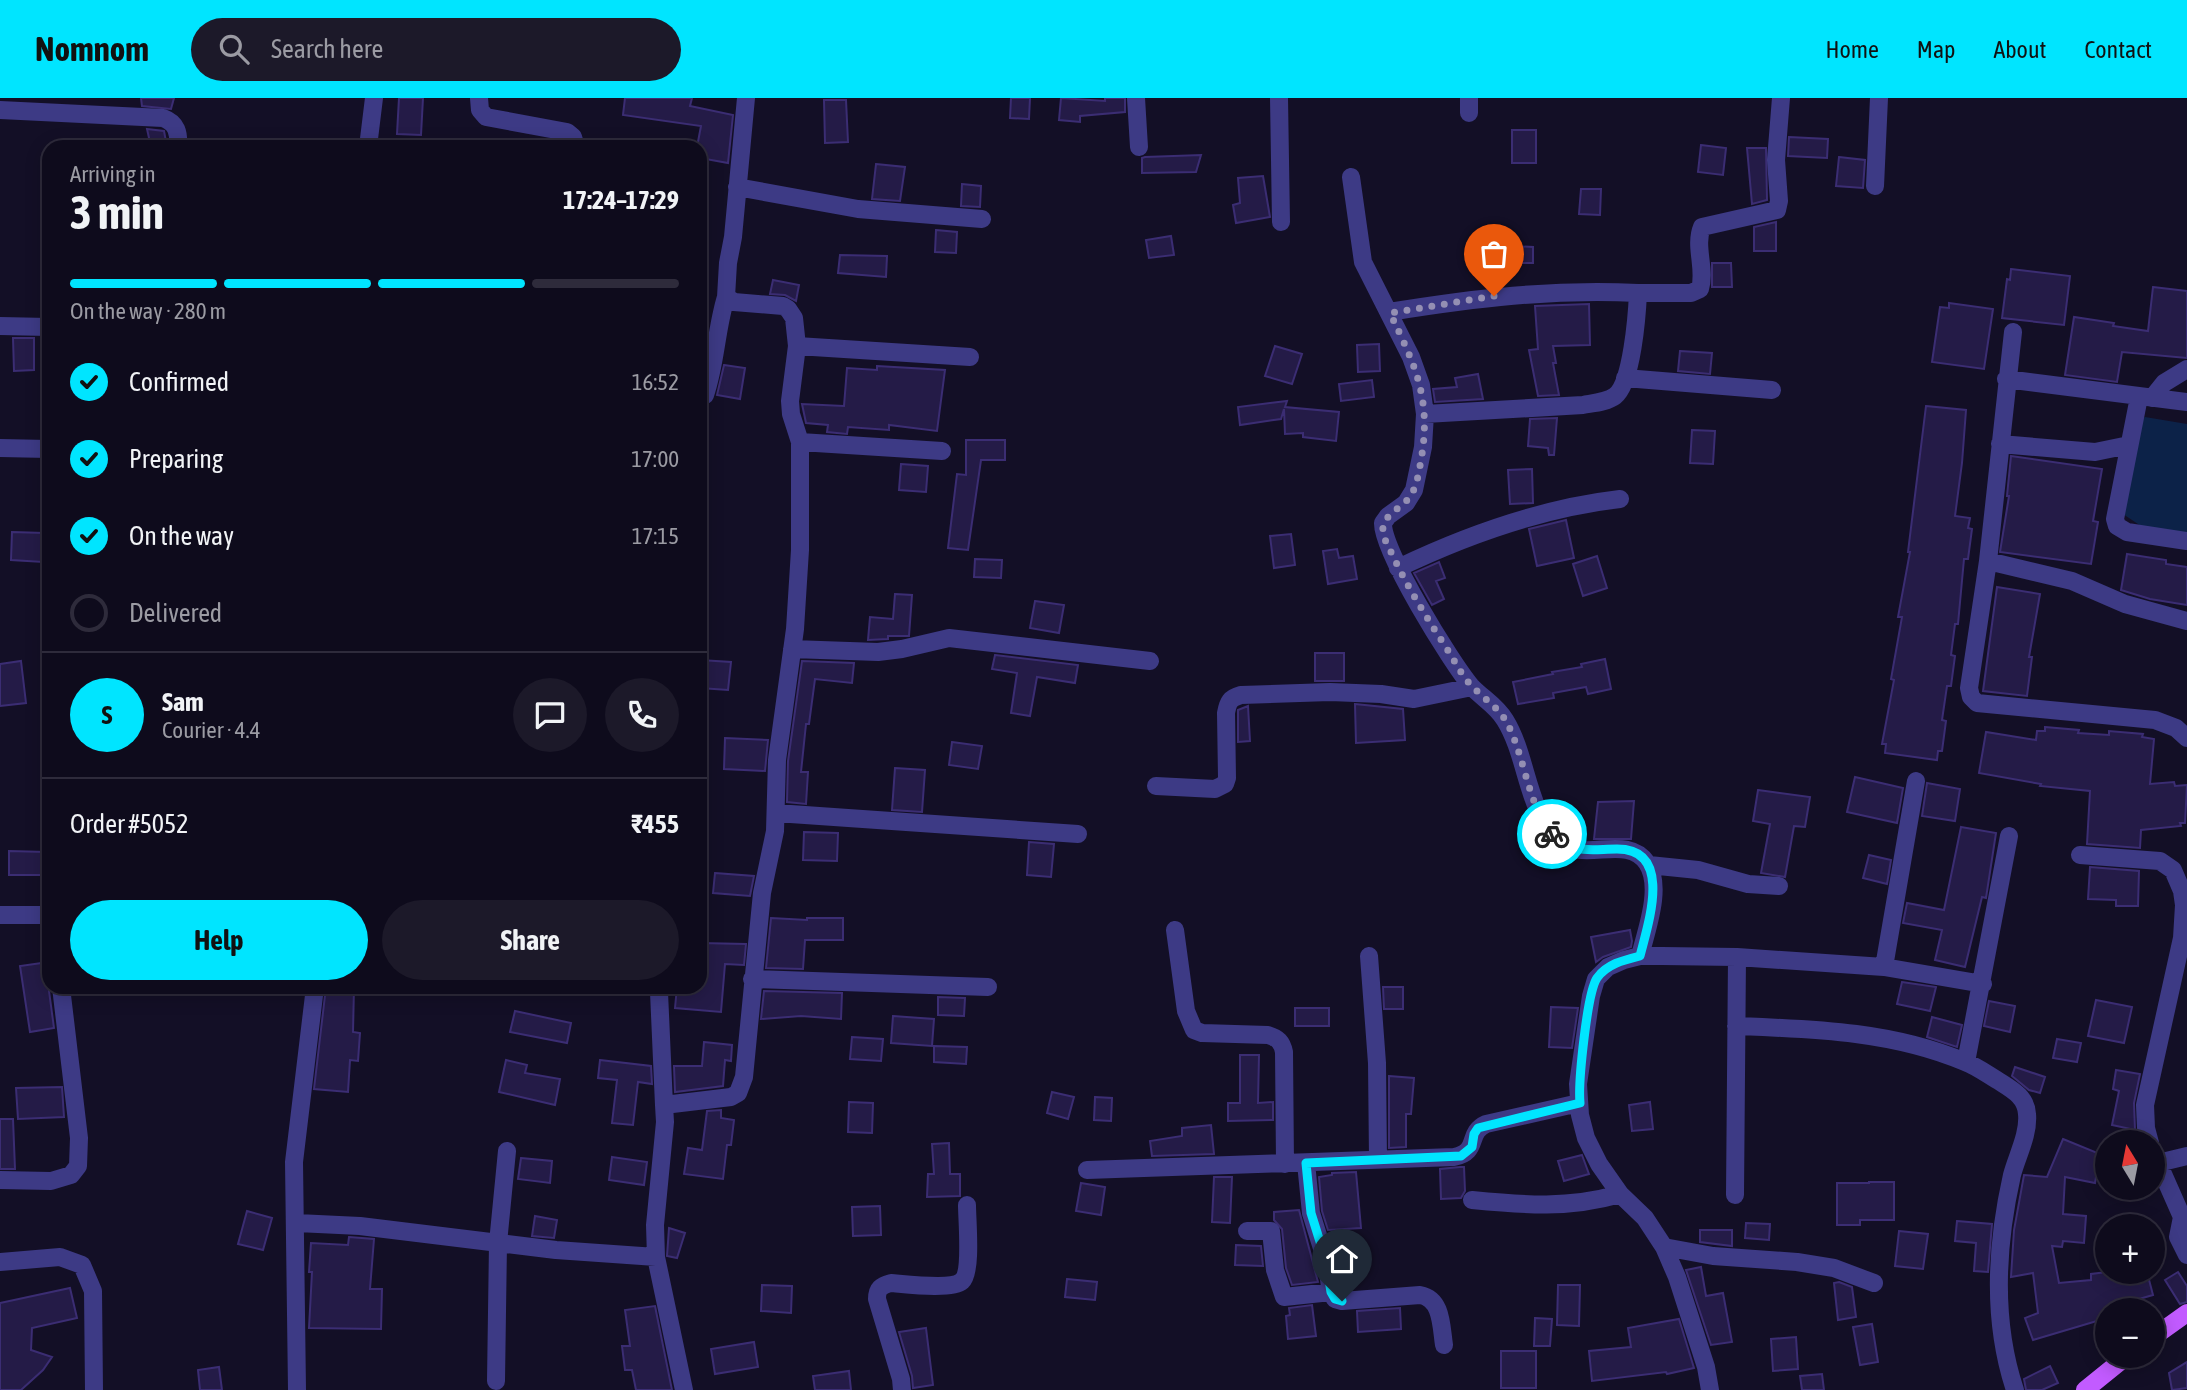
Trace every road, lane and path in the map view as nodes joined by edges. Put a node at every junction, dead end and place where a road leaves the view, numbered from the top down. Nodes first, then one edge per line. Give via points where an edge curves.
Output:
1 (374, 98) edge
2 (479, 98) edge
3 (746, 98) edge
4 (1136, 98) edge
5 (1279, 98) edge
6 (1781, 98) edge
7 (1879, 98) edge
8 (0, 110) edge
9 (178, 140) edge
10 (369, 140) edge
11 (574, 140) edge
12 (1139, 148) dead end
13 (1351, 177) dead end
14 (1875, 186) dead end
15 (737, 187) junction
16 (982, 219) dead end
17 (1281, 222) dead end
18 (1638, 293) junction
19 (726, 297) junction
20 (1390, 313) junction
21 (0, 326) edge
22 (42, 327) edge
23 (2013, 332) dead end
24 (797, 346) junction
25 (970, 357) dead end
26 (2187, 369) edge
27 (1625, 377) junction
28 (2006, 379) junction
29 (707, 389) edge
30 (1772, 390) dead end
31 (2145, 397) junction
32 (2187, 402) edge
33 (1425, 414) junction
34 (800, 442) junction
35 (2000, 444) junction
36 (2129, 446) junction
37 (0, 448) edge
38 (42, 449) edge
39 (942, 451) dead end
40 (1620, 499) dead end
41 (2187, 541) edge
42 (1988, 561) junction
43 (1398, 568) junction
44 (2187, 621) edge
45 (792, 649) junction
46 (1150, 661) dead end
47 (1472, 687) junction
48 (2187, 738) edge
49 (1916, 780) dead end
50 (1156, 786) dead end
51 (776, 813) junction
52 (1078, 834) dead end
53 (2009, 836) dead end
54 (2080, 855) dead end
55 (1648, 864) junction
56 (1779, 886) dead end
57 (0, 915) edge
58 (42, 915) edge
59 (1175, 929) dead end
60 (1369, 956) dead end
61 (1640, 956) junction
62 (1737, 957) junction
63 (1884, 967) junction
64 (752, 979) junction
65 (1983, 984) junction
66 (988, 987) dead end
67 (62, 994) edge
68 (314, 994) edge
69 (659, 994) edge
70 (1736, 1027) junction
71 (1966, 1062) junction
72 (1580, 1103) junction
73 (664, 1105) junction
74 (2147, 1130) edge
75 (507, 1151) dead end
76 (2165, 1156) edge
77 (2187, 1156) edge
78 (1378, 1160) junction
79 (1306, 1163) junction
80 (1285, 1164) junction
81 (1087, 1170) dead end
82 (2165, 1179) edge
83 (0, 1180) edge
84 (1620, 1194) junction
85 (1735, 1195) dead end
86 (1472, 1200) dead end
87 (967, 1205) dead end
88 (296, 1223) junction
89 (1247, 1231) dead end
90 (498, 1243) junction
91 (1664, 1247) junction
92 (2187, 1255) edge
93 (656, 1257) junction
94 (0, 1262) edge
95 (1874, 1283) dead end
96 (1331, 1292) junction
97 (2187, 1313) edge
98 (2165, 1329) edge
99 (1444, 1345) dead end
100 (2112, 1368) edge
101 (496, 1381) dead end
102 (93, 1390) edge
103 (297, 1390) edge
104 (684, 1390) edge
105 (902, 1390) edge
106 (1710, 1390) edge
107 (2015, 1390) edge
108 (2085, 1390) edge

1 - 10 street
2 - 11 street via 486,117 567,132
3 - 15 street
4 - 12 street
5 - 17 street
6 - 18 street via 1777,209 1702,227 1700,289
7 - 14 street
8 - 9 street via 163,118 172,122
13 - 20 street via 1363,262
15 - 16 street via 858,209
15 - 19 street
18 - 20 street via 1537,292
18 - 27 street
19 - 24 street via 788,309 794,318
19 - 29 street
20 - 33 street via 1421,385
21 - 22 street
23 - 28 street
24 - 25 street
24 - 34 street via 790,401
26 - 31 street
27 - 30 street
27 - 33 street via 1617,395 1583,405
28 - 31 street
28 - 35 street
31 - 32 street
31 - 36 street
33 - 43 street via 1414,490 1383,523
34 - 39 street
34 - 45 street via 800,550
35 - 36 street via 2095,452
35 - 42 street
36 - 41 street via 2115,519 2118,526 2127,532
37 - 38 street
40 - 43 street via 1530,517
42 - 44 street via 2072,581 2125,604
42 - 48 street via 1969,688 1977,703 2155,720
43 - 47 street
45 - 46 street via 878,652 949,638
45 - 51 street via 778,750
47 - 50 street via 1414,699 1330,692 1241,695 1227,704 1225,784 1215,789
47 - 55 street via 1492,702 1505,720 1546,827 1560,843 1574,849 1638,852
49 - 63 street
51 - 52 street
51 - 64 street
53 - 65 street
54 - 74 street via 2160,861 2173,870 2182,891 2182,938 2146,1105
55 - 56 street
55 - 61 street via 1652,907
57 - 58 street
59 - 80 street via 1186,1011 1194,1030 1268,1035 1283,1044
60 - 78 street
61 - 62 street
61 - 72 street via 1608,967 1596,979 1578,1084
62 - 63 street
62 - 70 street
63 - 65 street
64 - 66 street
64 - 73 street via 744,1077 738,1093
65 - 71 street
67 - 83 street via 79,1138 78,1166 71,1175 51,1181
68 - 88 street via 294,1162
69 - 73 street
70 - 71 street via 1833,1030 1918,1046
70 - 85 street
71 - 107 street via 2017,1092 2028,1112 2002,1233 1999,1284 2005,1361
72 - 78 street via 1478,1128 1472,1147 1461,1156
72 - 84 street via 1586,1138
73 - 93 street
75 - 90 street
76 - 77 street
78 - 79 street
79 - 80 street
79 - 96 street via 1311,1213
80 - 81 street
82 - 92 street via 2182,1217 2178,1237
84 - 86 street via 1562,1206
84 - 91 street via 1645,1218
87 - 105 street via 967,1264 960,1283 891,1283 877,1292
88 - 90 street
88 - 103 street
89 - 96 street via 1271,1231 1283,1297
90 - 93 street
90 - 101 street
91 - 95 street via 1834,1268
91 - 106 street
93 - 104 street
94 - 102 street via 60,1257 82,1265 93,1291
96 - 99 street via 1342,1301 1429,1297 1438,1310
97 - 98 main road
100 - 108 main road

